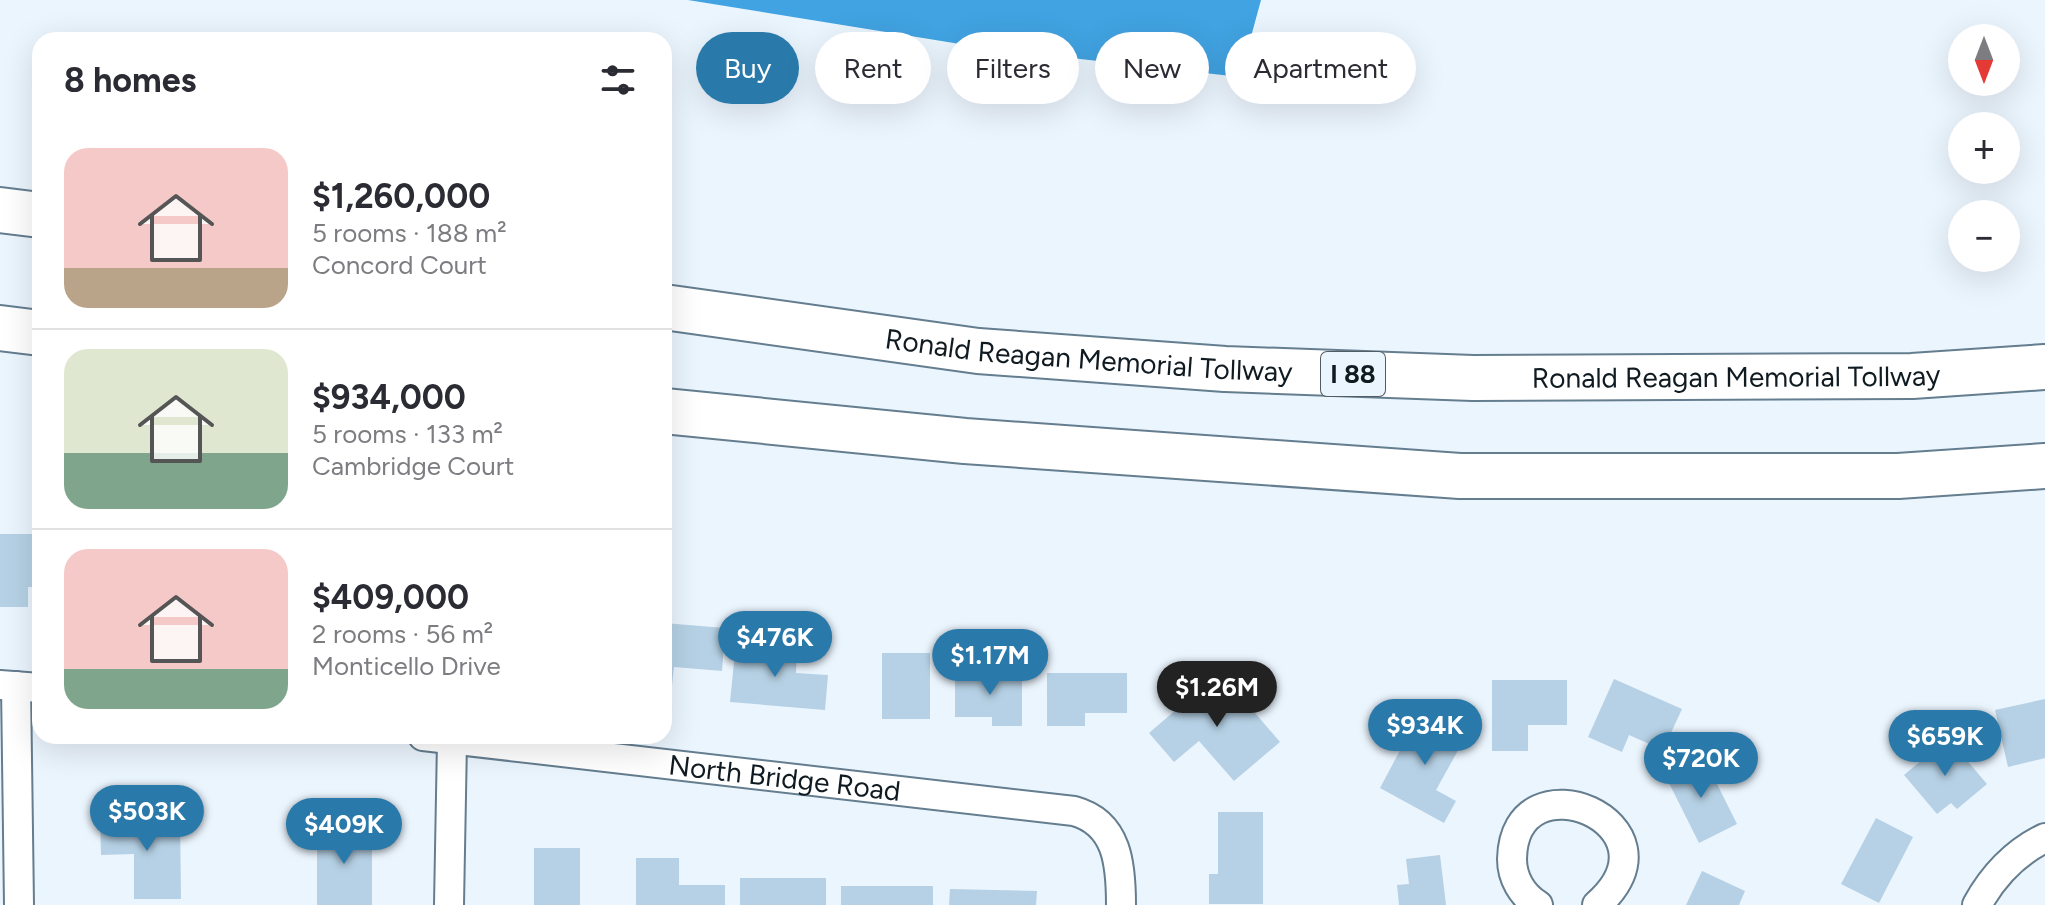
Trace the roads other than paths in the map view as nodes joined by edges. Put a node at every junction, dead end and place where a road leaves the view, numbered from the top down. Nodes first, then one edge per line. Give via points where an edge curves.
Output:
1 (0, 210) edge
2 (32, 214) edge
3 (672, 308) edge
4 (0, 328) edge
5 (32, 332) edge
6 (2045, 367) edge
7 (672, 412) edge
8 (2045, 466) edge
9 (19, 686) edge
10 (452, 744) edge
11 (479, 744) edge
12 (2045, 838) edge
13 (19, 905) edge
14 (449, 905) edge
15 (1121, 905) edge
16 (1538, 905) edge
17 (1597, 905) edge
18 (1977, 905) edge

1 - 2 highway
3 - 6 highway, Ronald Reagan Memorial Tollway / I 88 via 978,351 1225,369 1489,378 1912,376
4 - 5 highway
7 - 8 highway via 965,441 1460,476 1898,476
9 - 13 street
10 - 14 street
11 - 15 street, North Bridge Road via 1074,811 1097,821 1117,854
12 - 18 street via 2002,869
16 - 17 street via 1518,886 1512,849 1531,816 1567,804 1601,815 1620,844 1619,878

